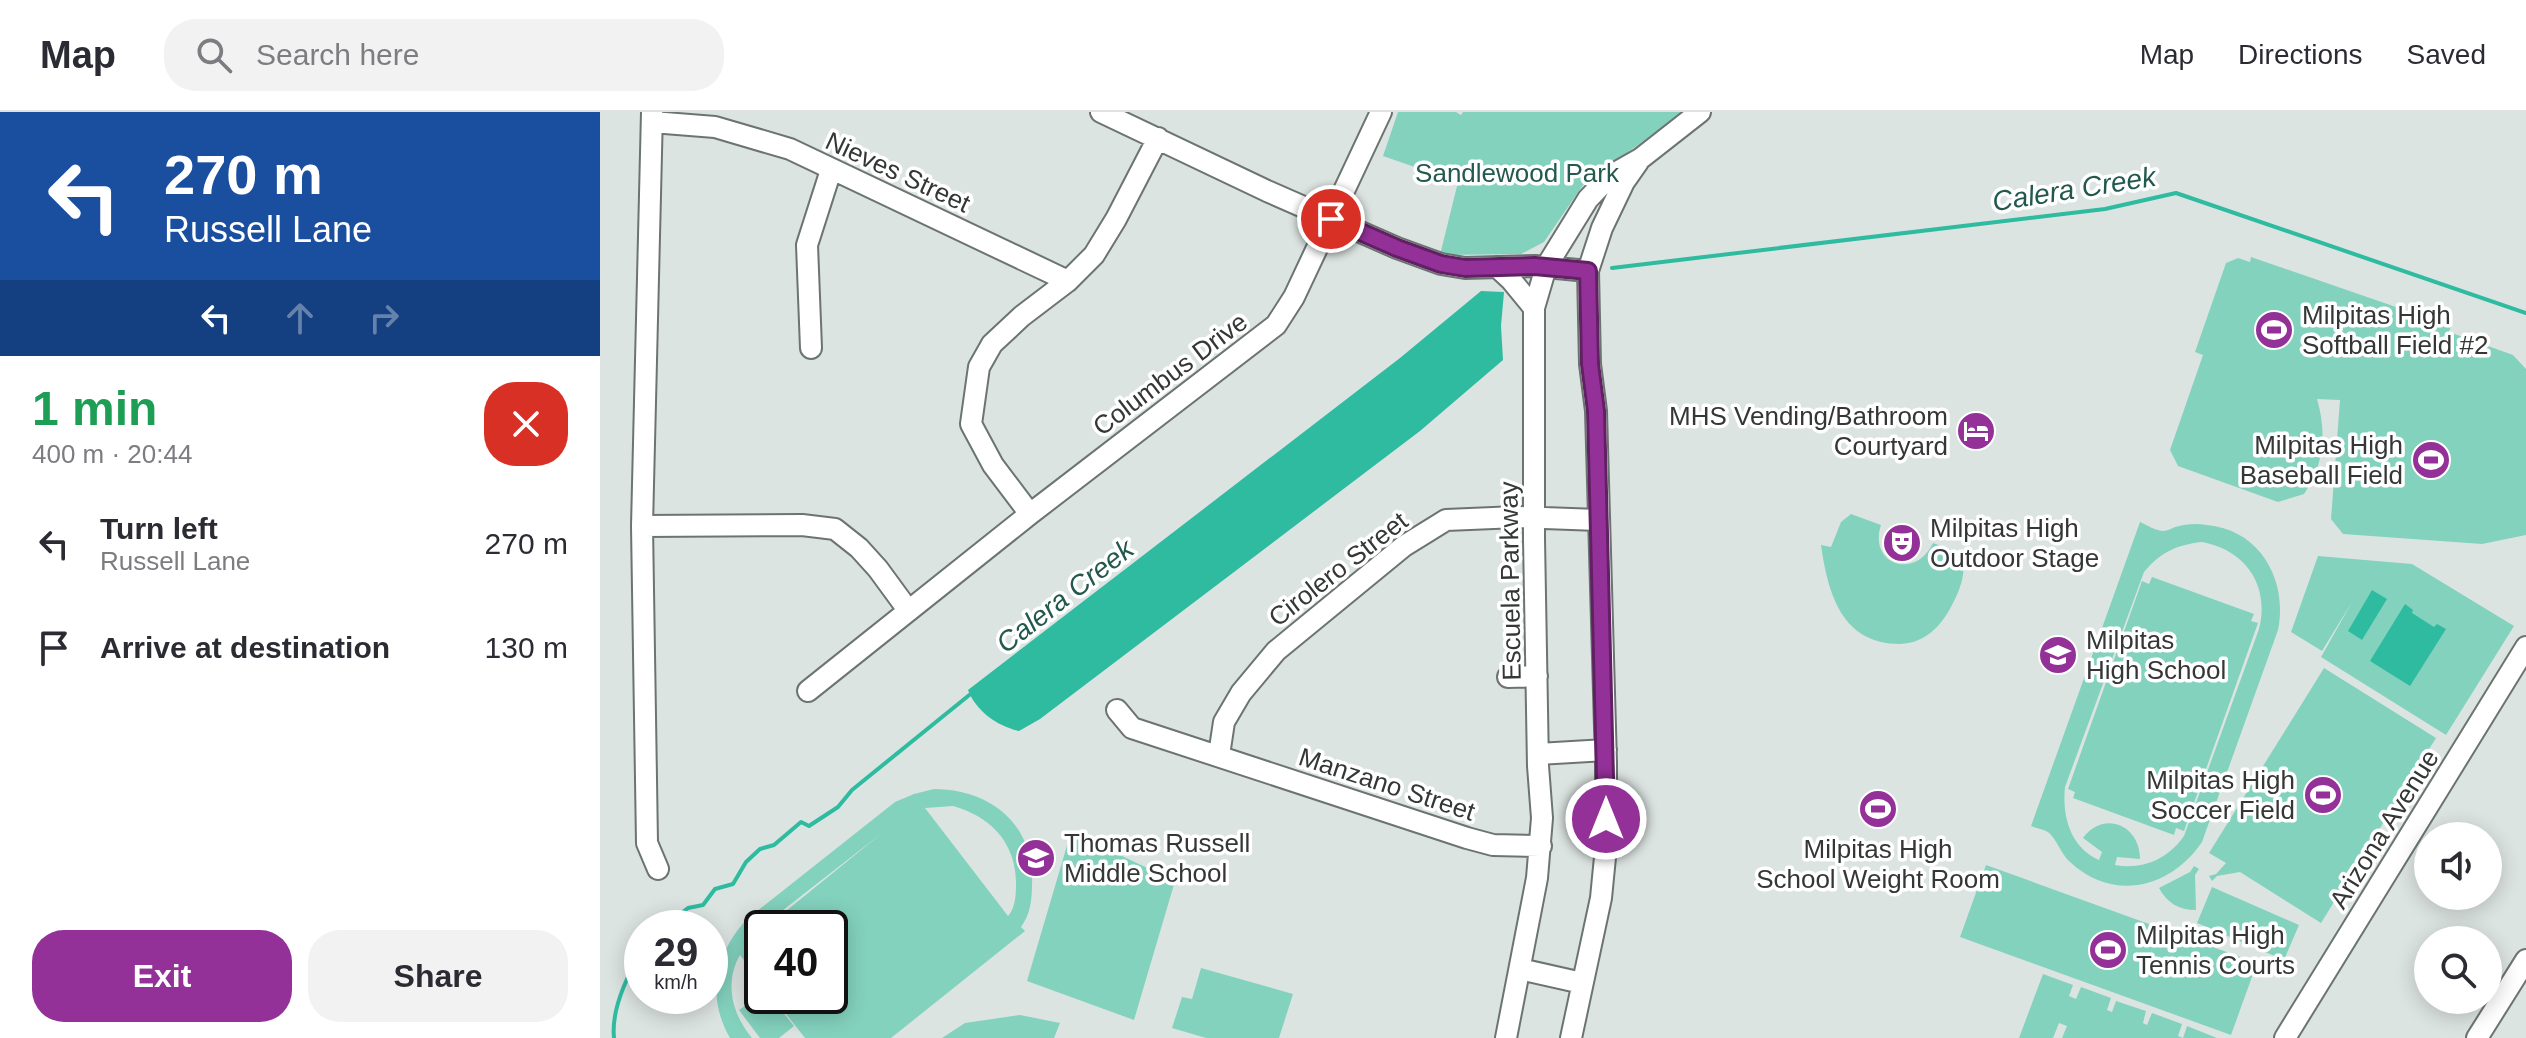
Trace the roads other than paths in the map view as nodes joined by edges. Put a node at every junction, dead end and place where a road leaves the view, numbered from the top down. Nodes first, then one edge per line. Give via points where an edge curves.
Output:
1 (1101, 112) edge
2 (1381, 112) edge
3 (1700, 112) edge
4 (652, 117) edge
5 (1158, 138) junction
6 (1640, 159) junction
7 (831, 170) junction
8 (1331, 219) junction
9 (1497, 267) junction
10 (1546, 267) junction
11 (1588, 271) junction
12 (1068, 281) junction
13 (1534, 308) junction
14 (811, 348) dead end
15 (1030, 514) junction
16 (1534, 519) junction
17 (1598, 520) junction
18 (642, 526) junction
19 (908, 610) junction
20 (2526, 647) edge
21 (1537, 676) junction
22 (1508, 677) dead end
23 (808, 691) dead end
24 (1117, 710) dead end
25 (1606, 750) junction
26 (1538, 754) junction
27 (1219, 755) junction
28 (1541, 846) junction
29 (658, 869) dead end
30 (2526, 960) edge
31 (1520, 969) junction
32 (1582, 983) junction
33 (1506, 1038) edge
34 (1571, 1038) edge
35 (2285, 1038) edge
36 (2477, 1038) edge

1 - 5 street
2 - 8 street, Columbus Drive
3 - 6 street, Escuela Parkway
4 - 7 street, Nieves Street via 715,127 790,149
4 - 18 street
5 - 8 street
5 - 12 street via 1094,255
6 - 10 street, Escuela Parkway via 1599,187
6 - 11 street, Escuela Parkway via 1602,228
7 - 12 street, Nieves Street
7 - 14 street via 807,245
8 - 9 street via 1441,264
8 - 15 street, Columbus Drive via 1276,325
9 - 10 street
9 - 13 street
10 - 11 street
10 - 13 street, Escuela Parkway
11 - 17 street, Escuela Parkway
12 - 15 street via 992,344 979,367 974,393 971,424 993,465
13 - 16 street, Escuela Parkway
15 - 19 street, Columbus Drive
16 - 17 street, Cirolero Street
16 - 21 street, Escuela Parkway
16 - 27 street, Cirolero Street via 1446,520 1404,546 1276,651 1224,722
17 - 25 street, Escuela Parkway
18 - 19 street via 835,529 878,569
18 - 29 street via 647,843
19 - 23 street, Columbus Drive
20 - 35 street, Arizona Avenue
21 - 22 street
21 - 26 street, Escuela Parkway
24 - 27 street, Manzano Street via 1132,728
25 - 26 street
25 - 32 street, Escuela Parkway via 1606,847
26 - 28 street, Escuela Parkway
27 - 28 street, Manzano Street via 1467,838 1493,845
28 - 31 street, Escuela Parkway
30 - 36 street
31 - 32 street
31 - 33 street, Escuela Parkway
32 - 34 street, Escuela Parkway

